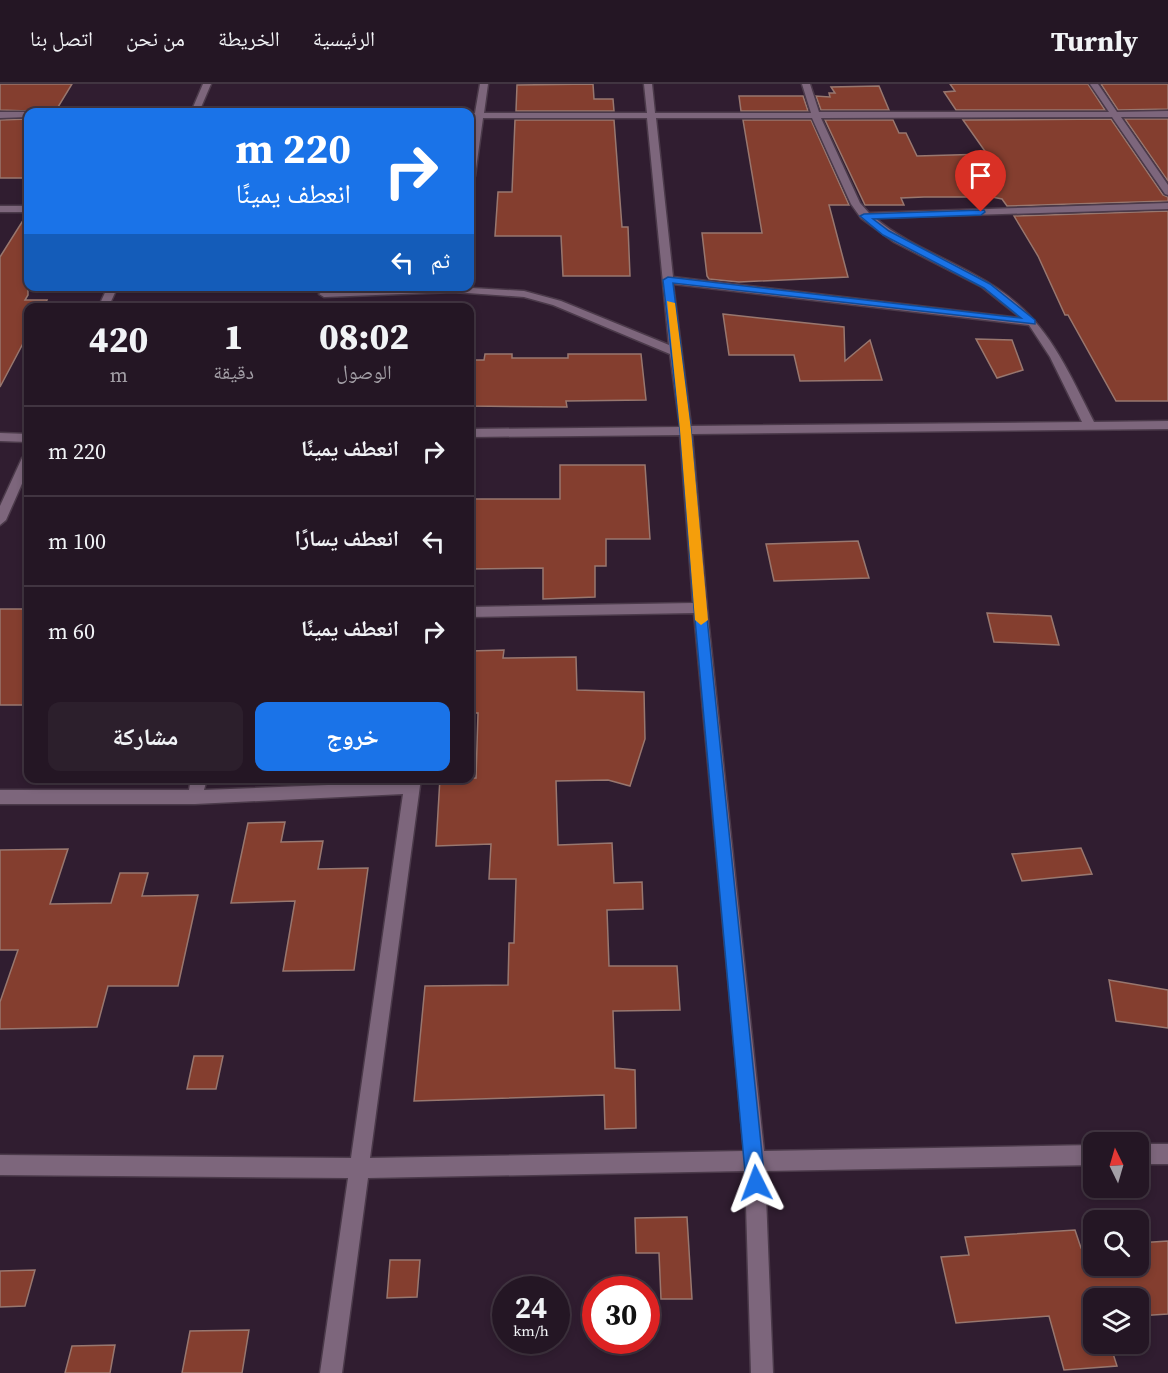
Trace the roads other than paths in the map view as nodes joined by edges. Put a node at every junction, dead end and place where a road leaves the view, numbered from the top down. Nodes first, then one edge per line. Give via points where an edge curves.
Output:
1 (207, 84) edge
2 (484, 84) edge
3 (648, 84) edge
4 (806, 84) edge
5 (1094, 84) edge
6 (197, 108) edge
7 (1168, 114) edge
8 (0, 115) edge
9 (24, 115) edge
10 (1114, 115) junction
11 (474, 116) edge
12 (652, 116) junction
13 (816, 116) junction
14 (1168, 192) edge
15 (1168, 206) edge
16 (0, 209) edge
17 (24, 209) edge
18 (864, 216) junction
19 (668, 280) junction
20 (474, 290) edge
21 (1032, 322) junction
22 (675, 352) junction
23 (1168, 425) edge
24 (1090, 426) junction
25 (686, 430) junction
26 (474, 433) edge
27 (0, 437) edge
28 (24, 438) edge
29 (24, 467) edge
30 (0, 520) edge
31 (700, 608) junction
32 (474, 612) edge
33 (198, 783) edge
34 (408, 783) edge
35 (413, 783) edge
36 (0, 796) edge
37 (195, 796) junction
38 (1149, 1154) edge
39 (1168, 1154) edge
40 (1083, 1155) edge
41 (755, 1160) junction
42 (0, 1165) edge
43 (358, 1168) junction
44 (331, 1373) edge
45 (762, 1373) edge

1 - 6 street
2 - 11 street
3 - 12 street
4 - 13 street
5 - 10 street
7 - 10 street
8 - 9 street
10 - 13 street
10 - 14 street
11 - 12 street
12 - 13 street
12 - 19 street
13 - 18 street
15 - 18 street
16 - 17 street
18 - 21 street via 886,233 987,286
19 - 21 street
19 - 22 street
20 - 22 street via 524,294 556,303
21 - 24 street
22 - 25 street
23 - 24 street
24 - 25 street
25 - 26 street
25 - 31 street
27 - 28 street
29 - 30 street
31 - 32 street
31 - 41 street
33 - 37 street
34 - 37 street via 377,790
35 - 43 street
36 - 37 street
38 - 39 street
40 - 41 street
41 - 43 street
41 - 45 street
42 - 43 street
43 - 44 street

